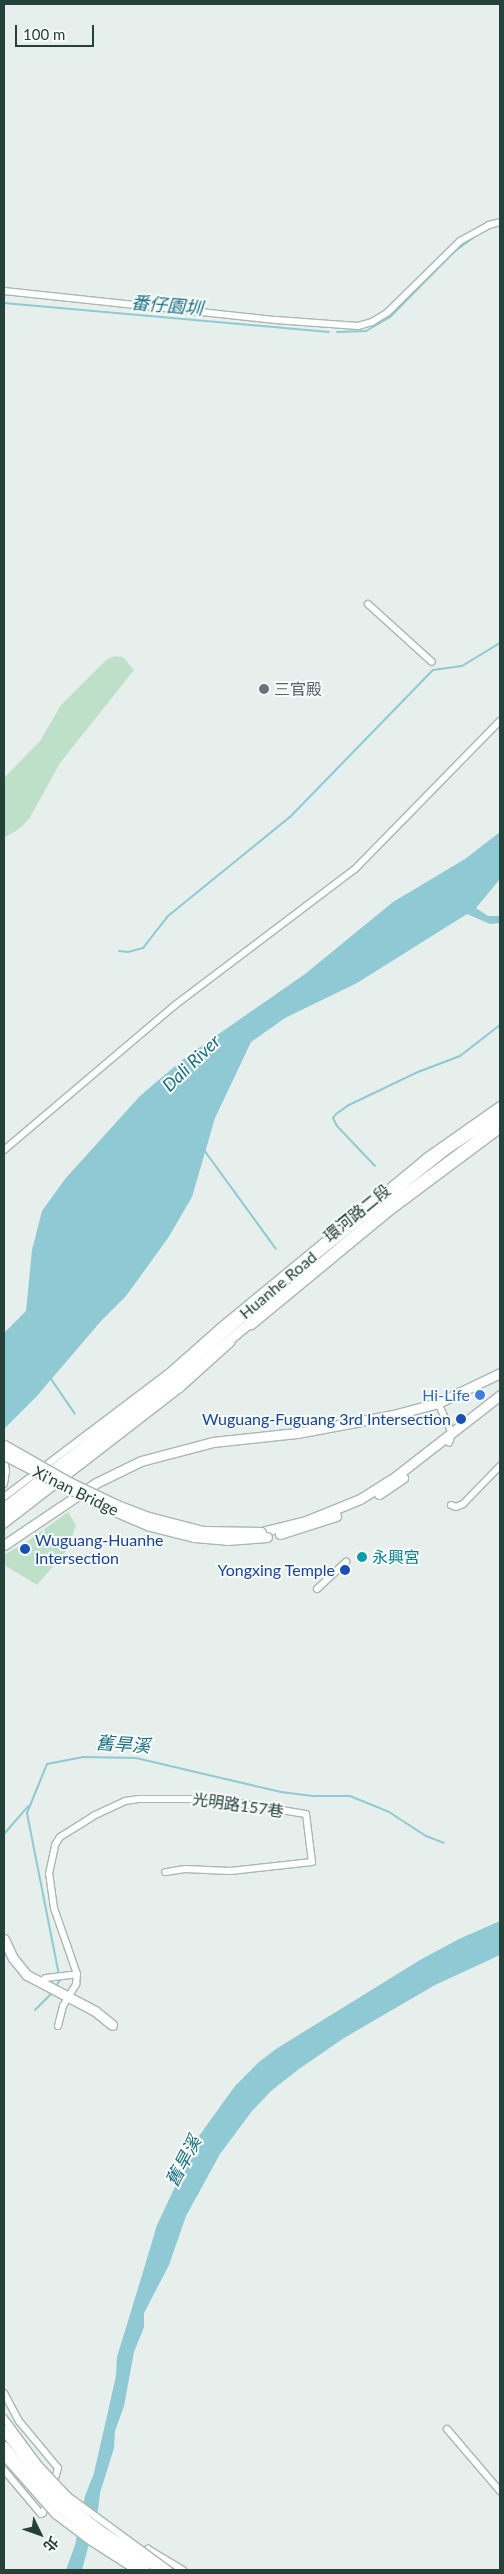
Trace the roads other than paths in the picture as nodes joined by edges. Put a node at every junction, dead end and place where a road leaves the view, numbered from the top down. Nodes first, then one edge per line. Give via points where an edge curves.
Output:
1 (500, 222) edge
2 (4, 291) edge
3 (368, 604) dead end
4 (432, 662) dead end
5 (500, 722) edge
6 (500, 1105) edge
7 (500, 1113) edge
8 (494, 1124) edge
9 (463, 1143) junction
10 (4, 1150) edge
11 (500, 1373) edge
12 (500, 1395) edge
13 (500, 1402) edge
14 (438, 1403) junction
15 (450, 1438) junction
16 (4, 1445) edge
17 (4, 1456) edge
18 (500, 1466) edge
19 (63, 1467) junction
20 (4, 1484) edge
21 (4, 1497) edge
22 (451, 1505) dead end
23 (4, 1507) edge
24 (4, 1516) edge
25 (4, 1525) edge
26 (264, 1534) junction
27 (4, 1545) edge
28 (346, 1562) dead end
29 (316, 1589) dead end
30 (165, 1872) dead end
31 (4, 1939) edge
32 (75, 1975) junction
33 (40, 1982) junction
34 (65, 1995) junction
35 (112, 2025) dead end
36 (58, 2026) dead end
37 (4, 2393) edge
38 (4, 2418) edge
39 (447, 2429) dead end
40 (4, 2430) edge
41 (4, 2446) edge
42 (4, 2458) edge
43 (4, 2470) edge
44 (500, 2491) edge
45 (134, 2570) edge
46 (146, 2570) edge
47 (161, 2570) edge
48 (169, 2570) edge
49 (182, 2570) edge

1 - 2 street via 489,224 460,241 388,312 358,326
3 - 4 street
5 - 10 street via 355,869 175,1005
6 - 8 street, 環河路二段
7 - 8 street, Huanhe Road
8 - 9 street, Huanhe Road
8 - 9 street, 環河路二段
9 - 19 street, Huanhe Road via 315,1254
9 - 19 street, 環河路二段 via 375,1225 180,1389
11 - 14 street
12 - 15 street
13 - 15 street
14 - 15 street
14 - 27 street via 371,1420 297,1433 213,1442 141,1461 96,1483
15 - 26 street via 360,1499
16 - 26 street, Xi'nan Bridge, bridge via 67,1481 149,1517 204,1531
17 - 20 street
17 - 26 street, Xi'nan Bridge, bridge via 150,1526 227,1540
18 - 22 street via 463,1504
19 - 21 street
19 - 23 street
19 - 24 street
19 - 25 street
28 - 29 street
30 - 32 street, 光明路157巷 via 185,1869 230,1871 312,1862 306,1814 214,1799 139,1798 101,1812 66,1833 55,1845 49,1874 54,1908
31 - 33 street via 21,1968
32 - 33 street
32 - 34 street via 76,1984
33 - 34 street
34 - 35 street via 95,2011
34 - 36 street
37 - 43 street via 19,2421 58,2468 43,2514
38 - 48 street, bridge via 38,2464 68,2496
39 - 44 street
40 - 47 street, bridge via 32,2468 65,2502 100,2530
41 - 46 street, bridge via 59,2508
42 - 45 street, bridge via 54,2514
45 - 49 street via 142,2553 148,2549

